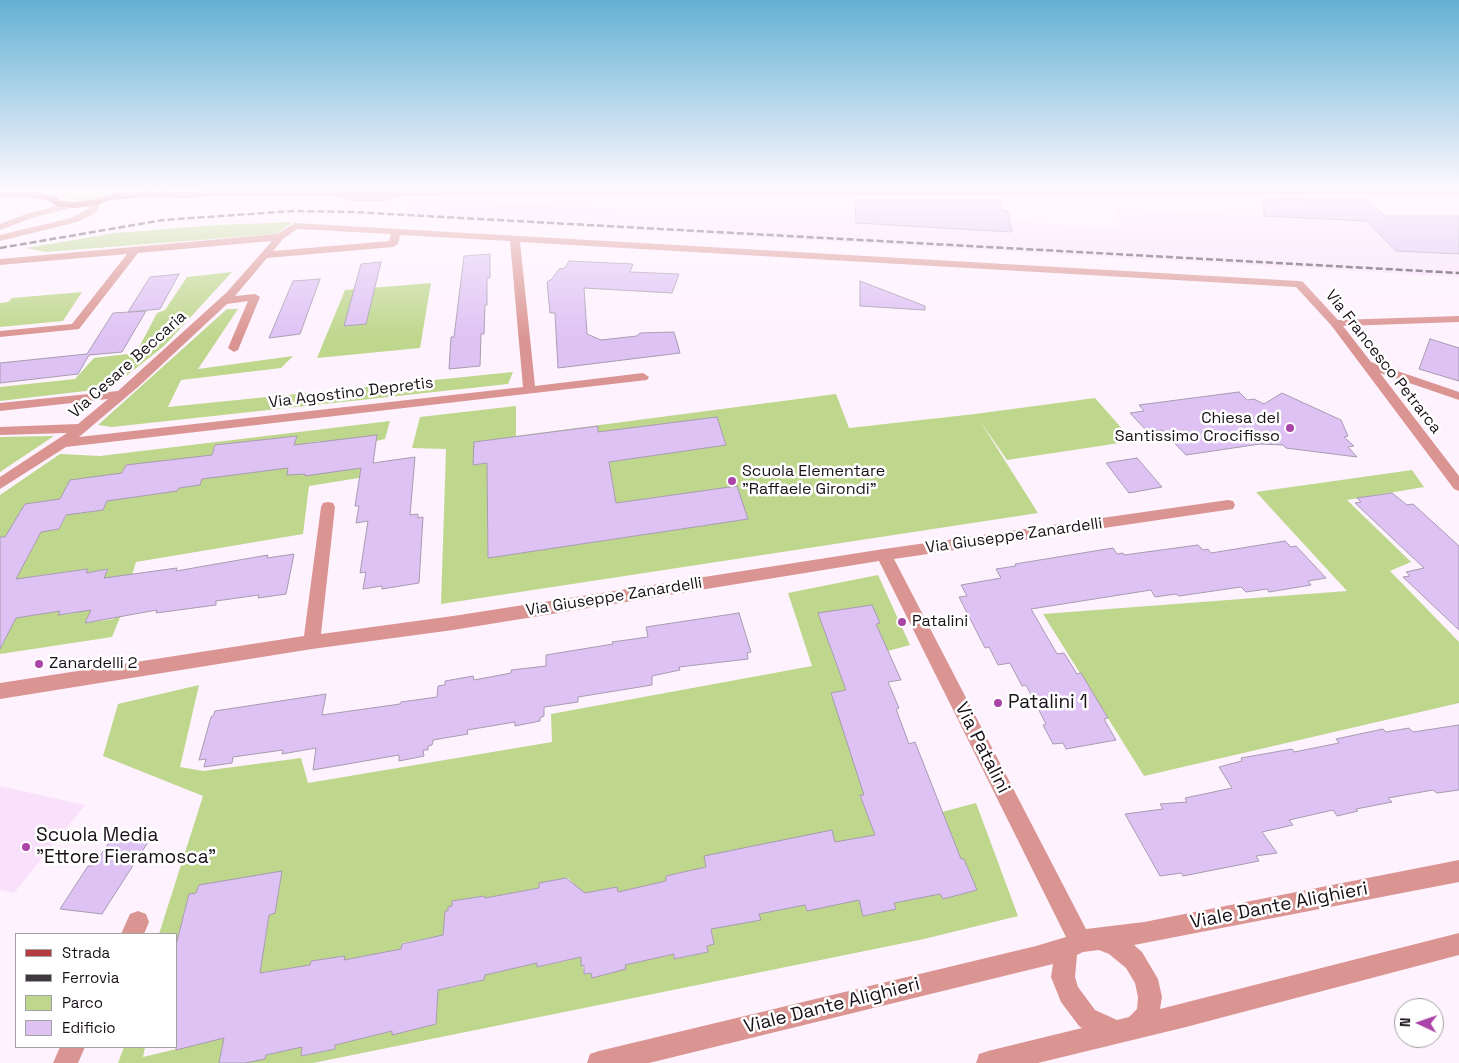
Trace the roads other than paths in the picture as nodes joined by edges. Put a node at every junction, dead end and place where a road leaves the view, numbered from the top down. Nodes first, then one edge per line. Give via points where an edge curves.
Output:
1 (251, 240) edge
2 (278, 240) edge
3 (394, 240) edge
4 (509, 240) edge
5 (515, 240) junction
6 (135, 250) junction
7 (264, 255) junction
8 (0, 262) edge
9 (223, 301) junction
10 (1459, 319) edge
11 (1335, 323) junction
12 (0, 334) edge
13 (234, 348) dead end
14 (1367, 365) junction
15 (643, 377) dead end
16 (528, 389) junction
17 (122, 394) junction
18 (1459, 396) edge
19 (0, 407) edge
20 (80, 428) junction
21 (0, 431) edge
22 (63, 443) junction
23 (0, 484) edge
24 (1459, 486) edge
25 (1228, 505) dead end
26 (328, 506) dead end
27 (884, 555) junction
28 (312, 642) junction
29 (0, 691) edge
30 (1459, 871) edge
31 (1082, 943) junction
32 (1459, 944) edge
33 (1137, 1026) junction
34 (1114, 1031) junction
35 (72, 1048) edge
36 (64, 1063) edge
37 (599, 1063) edge
38 (988, 1063) edge

1 - 6 street
2 - 7 street, Via Cesare Beccaria
3 - 7 street via 393,244
4 - 5 street
5 - 11 street, Via Francesco Petrarca via 1299,284
5 - 16 street
6 - 8 street
6 - 12 street via 75,327
7 - 9 street, Via Cesare Beccaria
9 - 13 street via 255,297
9 - 17 street, Via Cesare Beccaria
10 - 11 street
11 - 14 street, Via Francesco Petrarca
14 - 18 street
14 - 24 street, Via Francesco Petrarca
15 - 16 street, Via Agostino Depretis
16 - 22 street, Via Agostino Depretis
17 - 19 street
17 - 20 street, Via Cesare Beccaria
20 - 21 street
20 - 22 street, Via Cesare Beccaria
22 - 23 street, Via Cesare Beccaria
25 - 27 street, Via Giuseppe Zanardelli
26 - 28 street
27 - 28 street, Via Giuseppe Zanardelli
27 - 31 street, Via Patalini
28 - 29 street, Via Giuseppe Zanardelli
30 - 31 street, Viale Dante Alighieri
31 - 33 street via 1117,946 1134,960 1146,979 1150,997 1148,1014
31 - 34 street via 1063,977 1069,994 1087,1018
31 - 37 street, Viale Dante Alighieri
32 - 33 street
33 - 34 street
34 - 38 street
35 - 36 street

